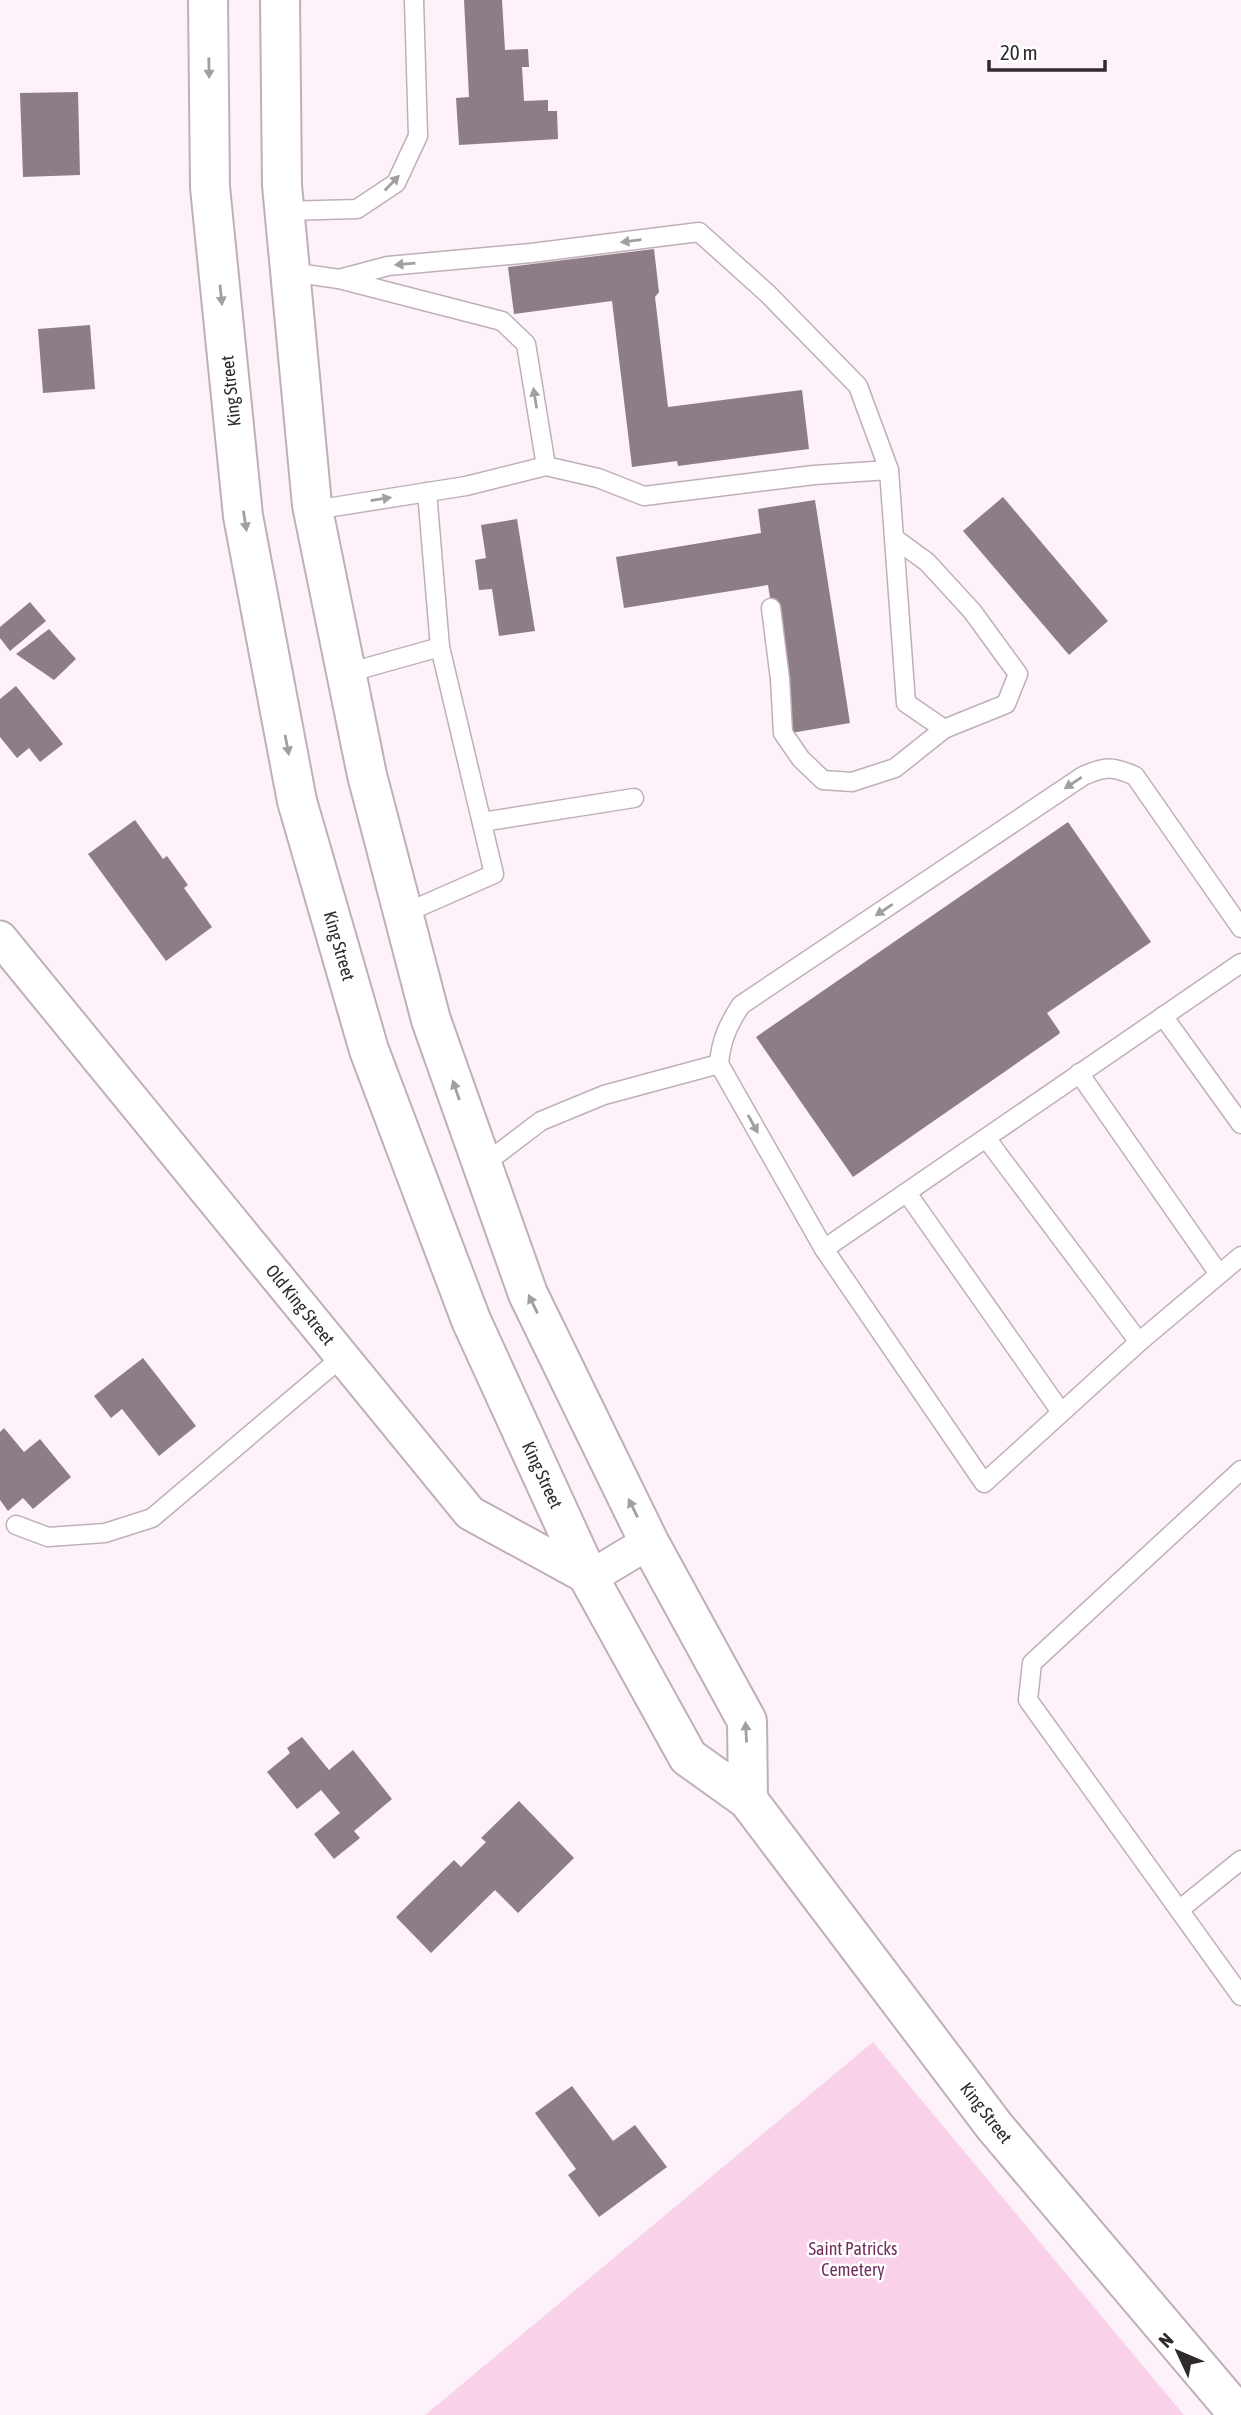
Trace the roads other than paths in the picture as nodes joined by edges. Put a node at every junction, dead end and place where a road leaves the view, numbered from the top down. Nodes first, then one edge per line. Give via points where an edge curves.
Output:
1 (208, 0) edge
2 (280, 0) edge
3 (414, 0) edge
4 (284, 211) junction
5 (290, 272) junction
6 (339, 279) junction
7 (546, 466) junction
8 (889, 470) junction
9 (427, 492) junction
10 (314, 510) junction
11 (894, 538) junction
12 (771, 608) dead end
13 (440, 647) junction
14 (347, 673) junction
15 (944, 729) junction
16 (634, 798) dead end
17 (482, 822) junction
18 (404, 914) junction
19 (1241, 928) edge
20 (0, 939) edge
21 (1241, 963) edge
22 (1163, 1016) junction
23 (719, 1064) junction
24 (1079, 1073) junction
25 (1241, 1124) edge
26 (986, 1138) junction
27 (483, 1165) junction
28 (907, 1193) junction
29 (824, 1249) junction
30 (1241, 1256) edge
31 (1219, 1274) junction
32 (1139, 1342) junction
33 (342, 1357) junction
34 (1061, 1412) junction
35 (1241, 1470) edge
36 (16, 1525) dead end
37 (649, 1542) junction
38 (589, 1578) junction
39 (748, 1800) junction
40 (1241, 1860) edge
41 (1179, 1910) junction
42 (1241, 1996) edge
43 (1239, 2415) edge

1 -> 38 main road, King Street via 210,187 243,516 298,801 369,1050 471,1320
2 - 4 main road
4 -> 3 lane via 357,209 396,183 418,136
4 - 5 main road
5 - 6 lane
5 - 10 main road
7 -> 6 lane via 526,344 502,321
8 -> 6 lane via 858,386 699,232 388,266
7 - 8 lane via 598,478 644,496
7 - 9 lane
8 - 11 lane
10 -> 9 lane
9 - 13 lane
10 - 14 main road
11 - 15 lane via 906,703
11 - 15 lane via 927,562 972,611 1018,674 1006,704
12 - 15 lane via 783,733 823,780 852,782 895,768
13 - 14 lane
13 - 17 lane
14 - 18 main road via 367,775
16 - 17 lane
17 - 18 lane via 494,874
27 -> 18 main road via 431,1020
19 -> 23 lane via 1135,776 1101,767 741,1006 727,1026
20 - 33 street, Old King Street
21 - 22 lane
22 - 24 lane
22 - 25 lane
23 - 27 lane via 604,1095 541,1121
23 -> 29 lane
24 - 26 lane
24 - 31 lane
26 - 28 lane
26 - 32 lane
37 -> 27 main road via 528,1294
28 - 29 lane
28 - 34 lane
29 - 34 lane via 984,1482
30 - 31 lane
31 - 32 lane
32 - 34 lane
33 - 36 lane via 152,1518 105,1533 48,1537
33 - 38 street, Old King Street via 470,1513
35 - 41 lane via 1032,1663 1028,1700
37 - 38 street
39 -> 37 main road via 747,1721
38 - 39 main road, King Street via 688,1757
39 - 43 main road, King Street via 995,2127
40 - 41 lane
41 - 42 lane

